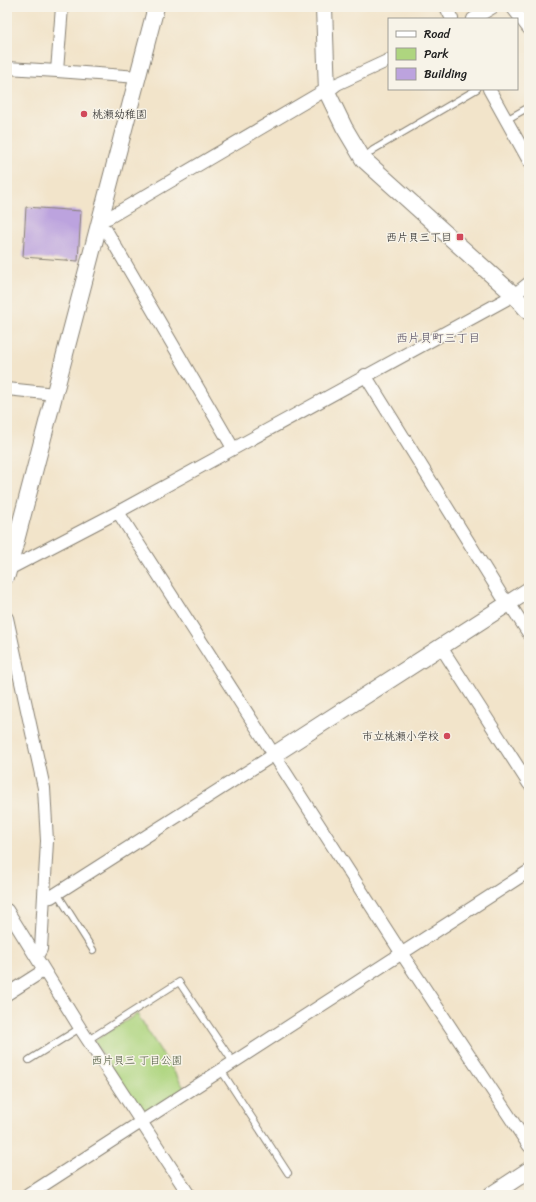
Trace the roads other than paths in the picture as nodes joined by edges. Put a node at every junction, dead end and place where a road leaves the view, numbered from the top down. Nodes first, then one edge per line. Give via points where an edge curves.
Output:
1 (62, 7) edge
2 (156, 7) edge
3 (324, 7) edge
4 (446, 7) edge
5 (493, 7) edge
6 (512, 7) edge
7 (452, 18) edge
8 (475, 18) edge
9 (529, 29) edge
10 (388, 60) edge
11 (7, 68) edge
12 (57, 71) junction
13 (138, 77) junction
14 (475, 90) edge
15 (490, 90) edge
16 (328, 92) junction
17 (529, 107) edge
18 (506, 120) junction
19 (364, 159) junction
20 (529, 161) edge
21 (100, 222) junction
22 (529, 283) edge
23 (514, 295) junction
24 (529, 312) edge
25 (365, 375) junction
26 (7, 389) edge
27 (55, 394) junction
28 (233, 448) junction
29 (118, 512) junction
30 (7, 571) edge
31 (529, 590) edge
32 (509, 603) junction
33 (7, 618) edge
34 (529, 634) edge
35 (441, 648) junction
36 (275, 754) junction
37 (529, 784) edge
38 (529, 871) edge
39 (57, 893) junction
40 (44, 898) junction
41 (7, 910) edge
42 (93, 950) dead end
43 (402, 954) junction
44 (37, 956) junction
45 (43, 971) junction
46 (7, 994) edge
47 (80, 1028) junction
48 (88, 1040) junction
49 (29, 1060) dead end
50 (234, 1062) junction
51 (221, 1070) junction
52 (141, 1123) junction
53 (529, 1146) edge
54 (529, 1170) edge
55 (288, 1173) dead end
56 (28, 1195) edge
57 (189, 1195) edge
58 (491, 1195) edge

1 - 12 street
2 - 13 street
3 - 16 street
4 - 7 street
5 - 8 street
6 - 9 street
10 - 16 street via 337,84
11 - 12 street
12 - 13 street
13 - 21 street
14 - 19 lane via 373,150
15 - 18 street
16 - 19 street via 344,127
16 - 21 street via 322,92
17 - 18 lane
18 - 20 street
19 - 23 street
21 - 27 street
21 - 28 street
22 - 23 street
23 - 24 street
23 - 25 street
25 - 28 street
25 - 32 street via 502,596
26 - 27 street
27 - 30 street
28 - 29 street
29 - 30 street
29 - 36 street
31 - 32 street
32 - 34 street
32 - 35 street
33 - 40 street via 44,788 47,836
35 - 36 street
35 - 37 street
36 - 39 street
36 - 43 street
38 - 43 street
39 - 40 street
39 - 42 lane
40 - 44 street via 40,952
41 - 44 street
43 - 50 street
43 - 53 street
44 - 45 street
45 - 46 street
45 - 47 street
47 - 48 street
47 - 49 lane
48 - 50 lane via 179,982
48 - 52 street
50 - 51 street
51 - 52 street
51 - 55 lane
52 - 56 street
52 - 57 street
54 - 58 street

